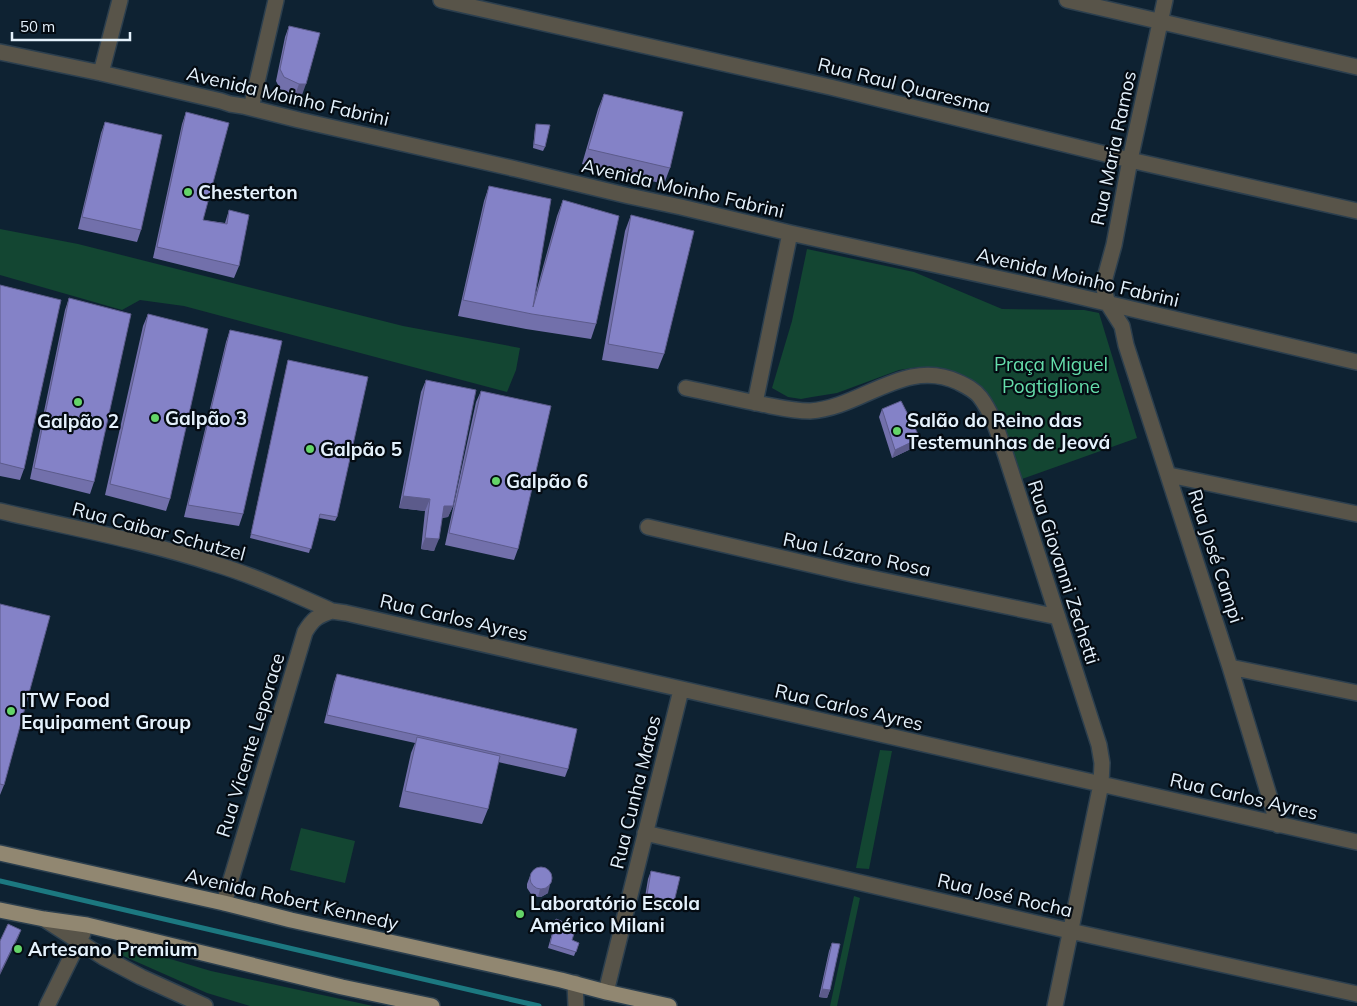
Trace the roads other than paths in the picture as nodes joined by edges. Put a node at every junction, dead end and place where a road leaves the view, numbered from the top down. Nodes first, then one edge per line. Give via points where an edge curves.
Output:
1 (120, 0) edge
2 (276, 0) edge
3 (441, 0) edge
4 (1067, 0) edge
5 (1165, 0) edge
6 (1160, 21) junction
7 (0, 52) edge
8 (1357, 66) edge
9 (101, 73) junction
10 (251, 108) junction
11 (1130, 160) junction
12 (1357, 211) edge
13 (790, 233) junction
14 (1108, 304) junction
15 (1357, 362) edge
16 (686, 388) dead end
17 (755, 403) junction
18 (1169, 475) junction
19 (0, 511) edge
20 (1357, 514) edge
21 (648, 527) dead end
22 (332, 611) junction
23 (1058, 617) junction
24 (1230, 667) junction
25 (681, 690) junction
26 (1357, 693) edge
27 (1101, 784) junction
28 (1278, 825) junction
29 (645, 833) junction
30 (1357, 842) edge
31 (0, 852) edge
32 (224, 903) junction
33 (0, 910) edge
34 (44, 920) junction
35 (87, 925) junction
36 (1070, 931) junction
37 (78, 942) junction
38 (606, 992) junction
39 (1357, 994) edge
40 (576, 995) edge
41 (47, 1006) edge
42 (205, 1006) edge
43 (432, 1006) edge
44 (669, 1006) edge
45 (1055, 1006) edge

1 - 9 street
2 - 10 street
3 - 11 street, Rua Raul Quaresma via 830,87
4 - 6 street
5 - 6 street, Rua Maria Ramos
6 - 8 street
6 - 11 street, Rua Maria Ramos
7 - 9 street, Avenida Moinho Fabrini
9 - 10 street, Avenida Moinho Fabrini
10 - 13 street, Avenida Moinho Fabrini
11 - 12 street, Rua Raul Quaresma
11 - 14 street, Rua Maria Ramos via 1103,285
13 - 14 street, Avenida Moinho Fabrini
13 - 17 street
14 - 15 street, Avenida Moinho Fabrini
14 - 18 street, Rua José Campi via 1122,326
16 - 17 street, Rua Giovanni Zechetti
17 - 23 street, Rua Giovanni Zechetti via 809,411 834,407 915,376 953,379 979,395 989,411 1006,456
18 - 20 street
18 - 24 street, Rua José Campi
19 - 22 street, Rua Caibar Schutzel via 200,559 254,577
21 - 23 street, Rua Lázaro Rosa
22 - 25 street, Rua Carlos Ayres
22 - 32 street, Rua Vicente Leporace via 312,621 305,632
23 - 27 street, Rua Giovanni Zechetti via 1099,745
24 - 26 street
24 - 28 street, Rua José Campi
25 - 27 street, Rua Carlos Ayres
25 - 29 street, Rua Cunha Matos
27 - 28 street, Rua Carlos Ayres
27 - 36 street, Rua Giovanni Zechetti
28 - 30 street, Rua Carlos Ayres
29 - 36 street, Rua José Rocha
29 - 38 street, Rua Cunha Matos
31 - 32 main road, Avenida Robert Kennedy
32 - 40 main road, Avenida Robert Kennedy
33 - 34 main road
34 - 35 main road
34 - 37 street
35 - 37 street
35 - 43 main road
36 - 39 street, Rua José Rocha
36 - 45 street, Rua Giovanni Zechetti
37 - 41 street
37 - 42 street
38 - 40 main road, Avenida Robert Kennedy
38 - 44 main road, Avenida Robert Kennedy

